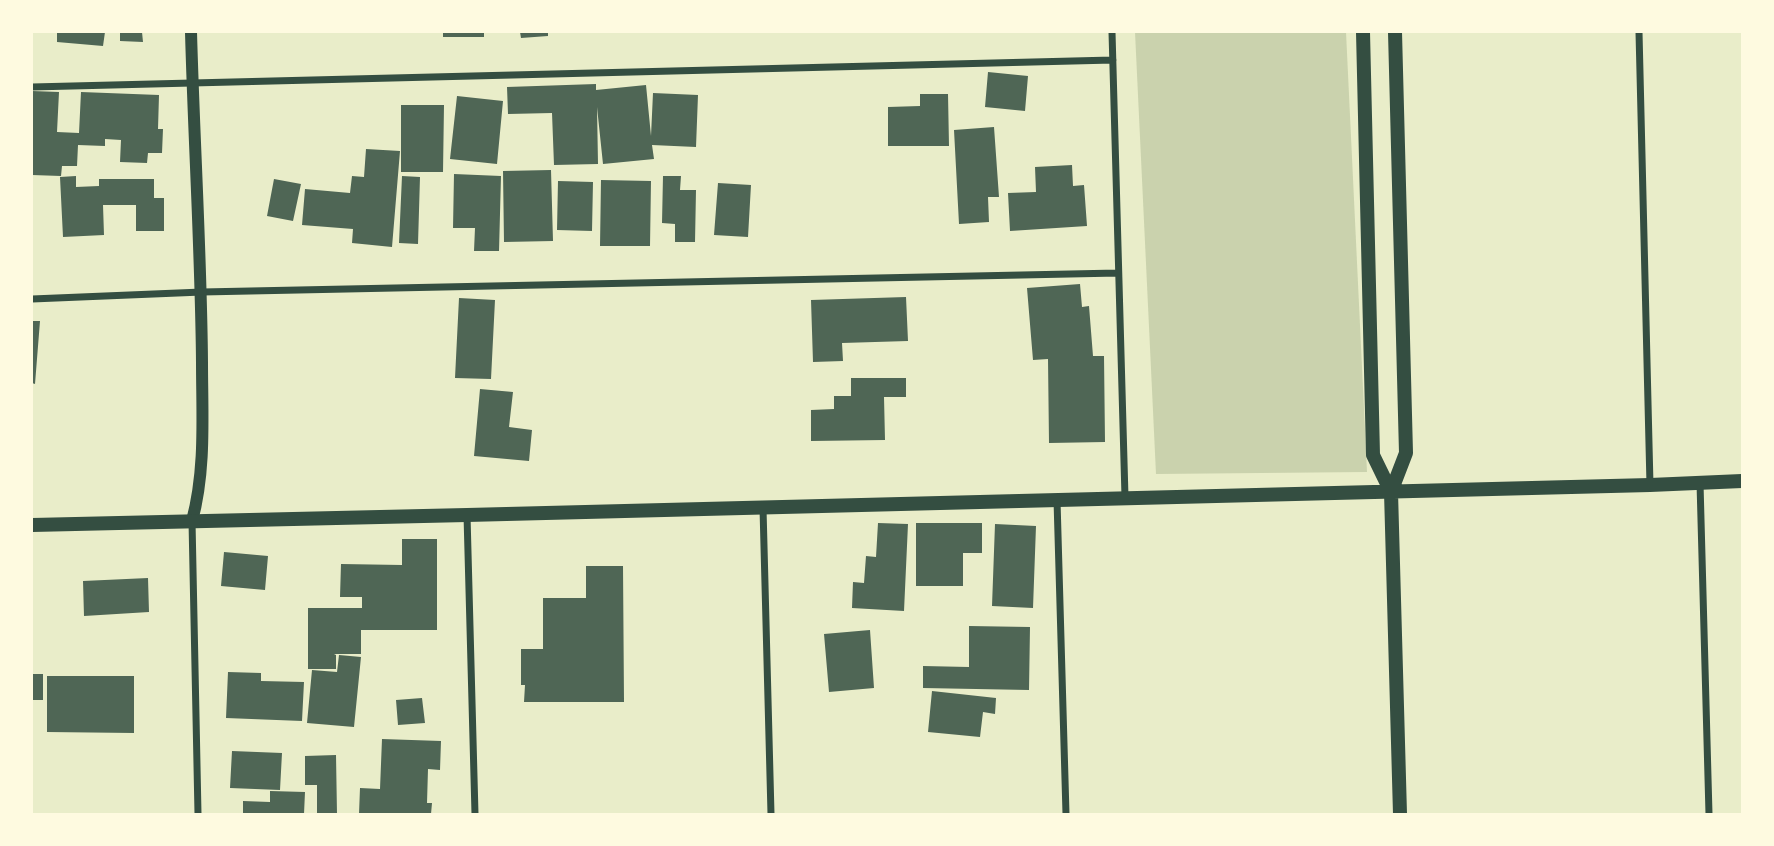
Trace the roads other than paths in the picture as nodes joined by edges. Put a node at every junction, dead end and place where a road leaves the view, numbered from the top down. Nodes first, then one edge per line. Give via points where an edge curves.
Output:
1 (191, 32) edge
2 (1112, 32) edge
3 (1363, 32) edge
4 (1395, 32) edge
5 (1639, 32) edge
6 (1113, 60) junction
7 (192, 82) junction
8 (32, 87) edge
9 (1118, 273) junction
10 (202, 292) junction
11 (32, 299) edge
12 (1742, 481) edge
13 (1700, 482) junction
14 (1650, 485) junction
15 (1391, 492) junction
16 (1125, 497) junction
17 (1057, 499) junction
18 (762, 508) junction
19 (467, 515) junction
20 (192, 521) junction
21 (32, 524) edge
22 (198, 814) edge
23 (475, 814) edge
24 (771, 814) edge
25 (1066, 814) edge
26 (1400, 814) edge
27 (1709, 814) edge

1 - 7 street
2 - 6 street
3 - 15 main road via 1373,455
4 - 15 main road via 1406,453
5 - 14 street
6 - 7 street
6 - 9 street
7 - 8 street
7 - 10 street
9 - 10 street
9 - 16 street
10 - 11 street
10 - 20 street via 202,456
12 - 13 main road
13 - 14 main road
13 - 27 street
14 - 15 main road
15 - 16 main road
15 - 26 main road
16 - 17 main road
17 - 18 main road
17 - 25 street
18 - 19 main road
18 - 24 street
19 - 20 main road
19 - 23 street
20 - 21 main road
20 - 22 street

